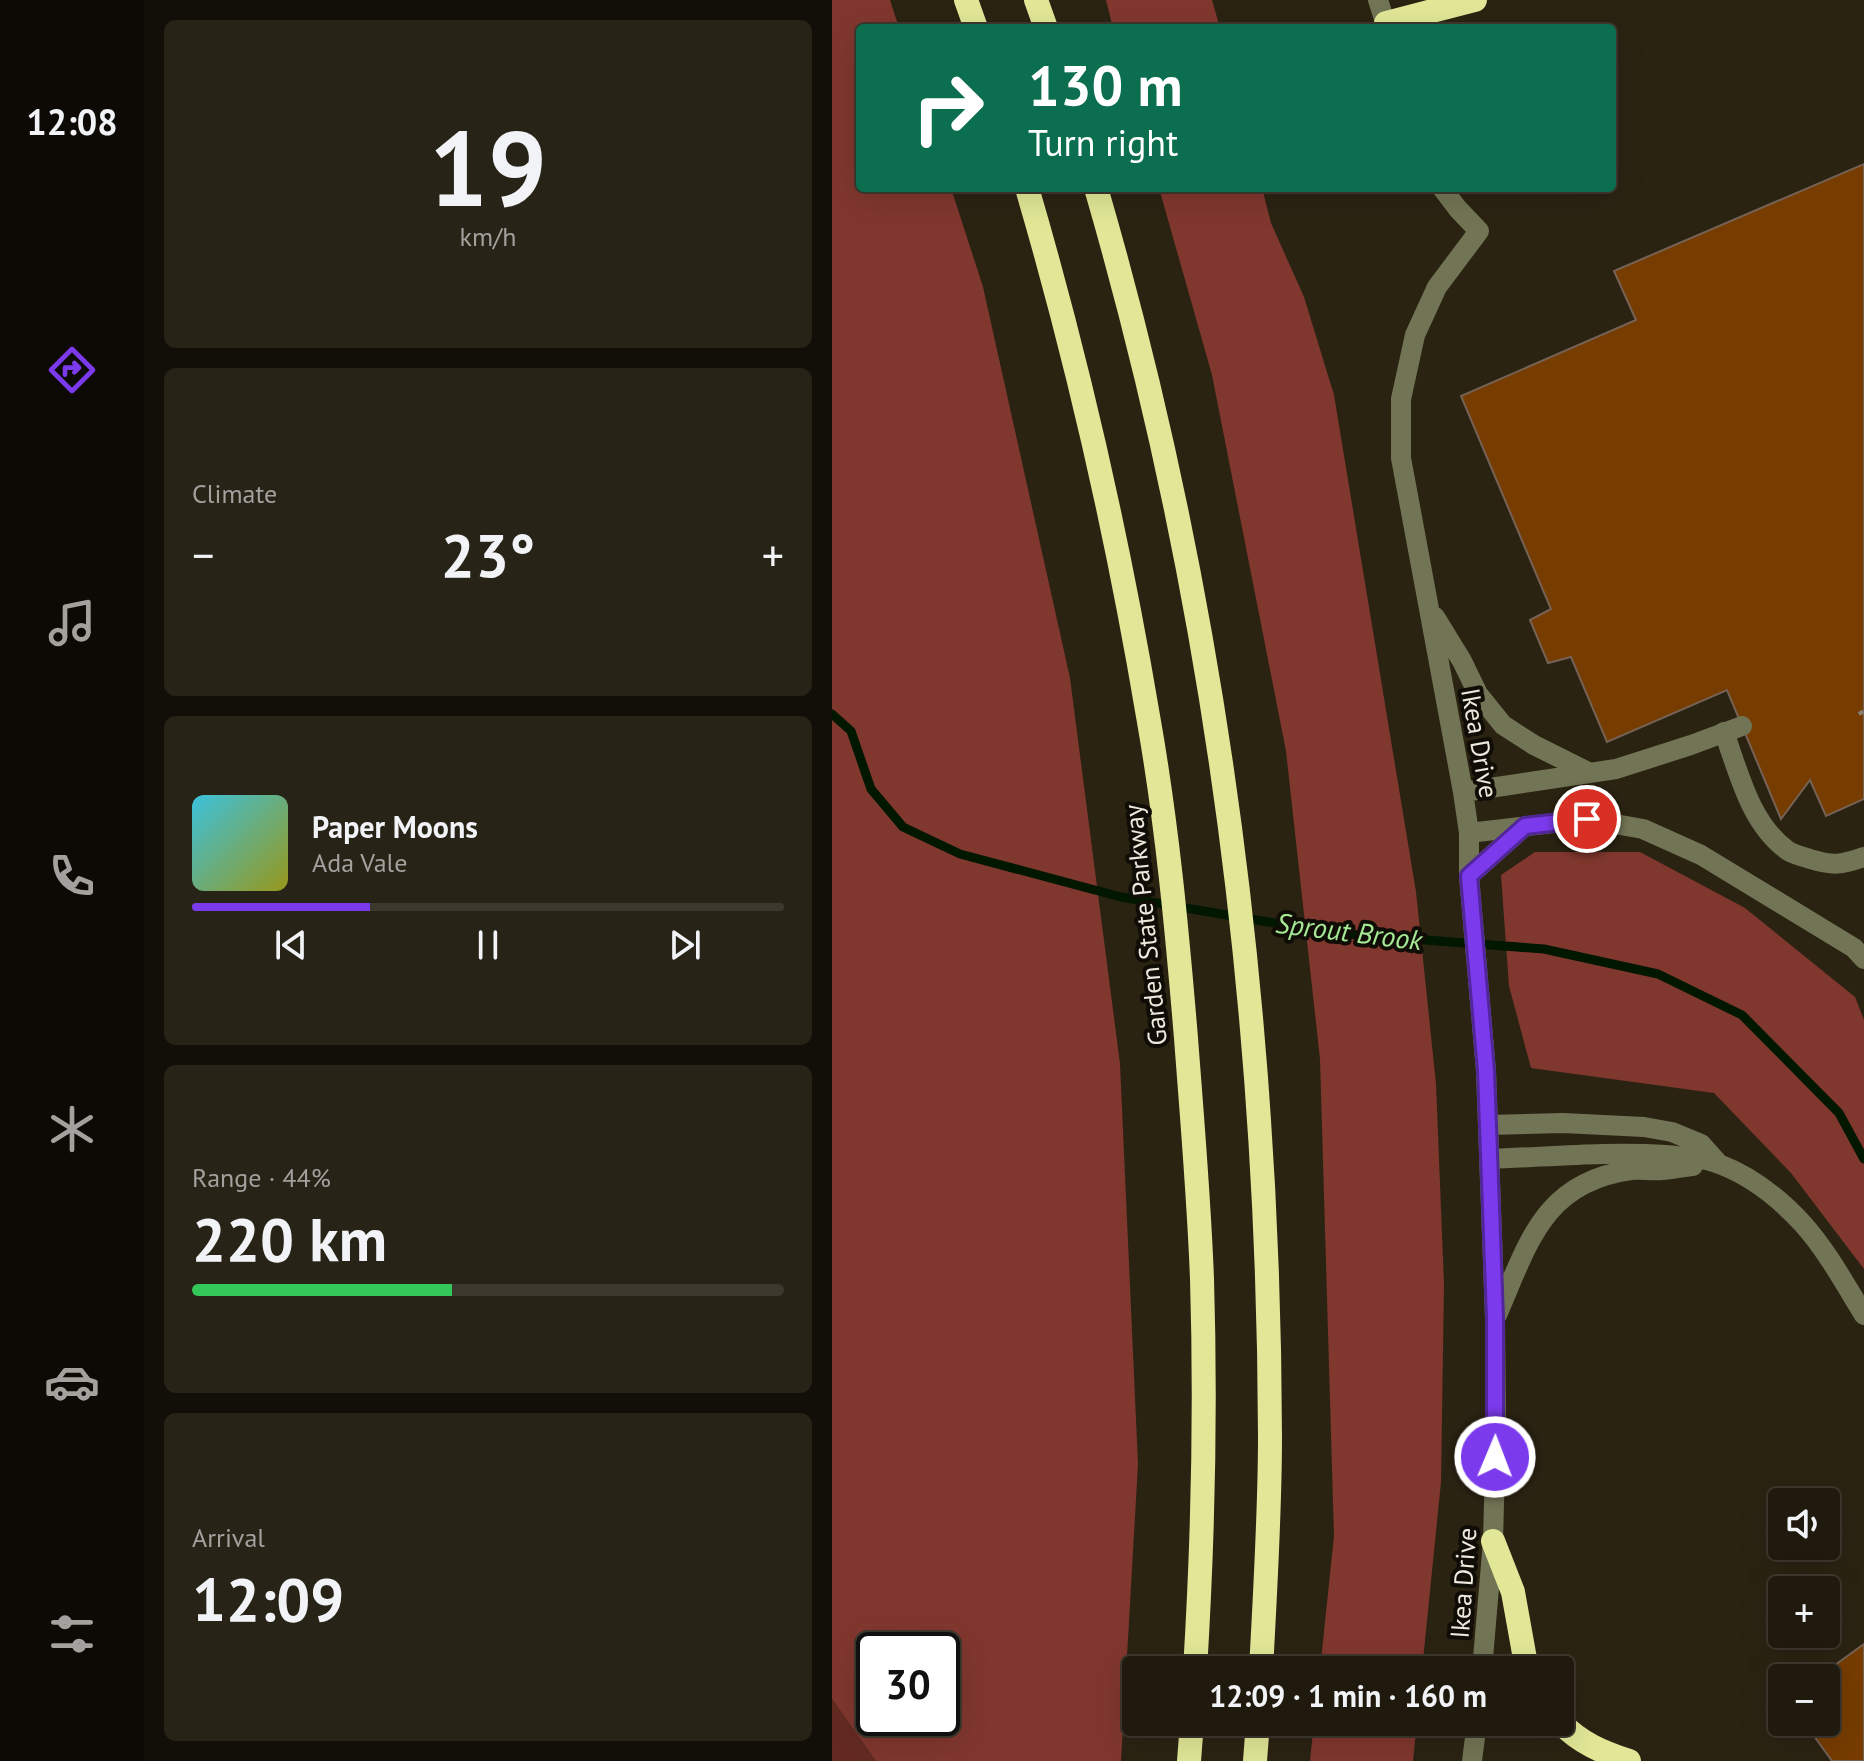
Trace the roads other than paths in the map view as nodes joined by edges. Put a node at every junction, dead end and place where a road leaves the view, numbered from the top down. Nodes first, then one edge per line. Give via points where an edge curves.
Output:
1 (966, 0) edge
2 (1036, 0) edge
3 (1378, 0) edge
4 (1475, 0) edge
5 (975, 24) edge
6 (1045, 24) edge
7 (1386, 24) edge
8 (1394, 24) edge
9 (1028, 192) edge
10 (1097, 192) edge
11 (1445, 192) edge
12 (1428, 606) junction
13 (1590, 773) junction
14 (1463, 792) junction
15 (1525, 826) junction
16 (1469, 833) junction
17 (1864, 857) edge
18 (1469, 876) junction
19 (1864, 959) edge
20 (1488, 1125) junction
21 (1489, 1159) junction
22 (1718, 1163) junction
23 (1864, 1315) edge
24 (1495, 1318) junction
25 (1493, 1541) junction
26 (1196, 1656) edge
27 (1262, 1656) edge
28 (1483, 1656) edge
29 (1524, 1656) edge
30 (1574, 1734) edge
31 (1191, 1736) edge
32 (1257, 1736) edge
33 (1475, 1736) edge
34 (1189, 1761) edge
35 (1255, 1761) edge
36 (1472, 1761) edge
37 (1629, 1761) edge

1 - 5 highway
2 - 6 highway
3 - 7 street
4 - 8 highway
9 - 26 highway, Garden State Parkway via 1093,436 1149,718 1170,869 1202,1278 1204,1440
10 - 27 highway via 1185,555 1237,876 1268,1291 1270,1440
11 - 12 street, Ikea Drive via 1479,231 1437,287 1415,335 1401,399 1401,458
12 - 13 street via 1478,694 1503,725
12 - 14 street, Ikea Drive
13 - 14 street
13 - 17 street via 1733,729 1750,803 1789,852 1842,865
14 - 16 street, Ikea Drive
15 - 16 street
15 - 18 street
15 - 19 street via 1587,819 1643,829 1701,855
16 - 18 street, Ikea Drive
18 - 20 street, Ikea Drive
20 - 21 street, Ikea Drive
20 - 22 street via 1644,1127 1701,1144
21 - 22 street via 1628,1153
21 - 24 street, Ikea Drive
22 - 23 street via 1772,1195 1804,1225
22 - 24 street via 1621,1172 1568,1194 1534,1231
24 - 25 street, Ikea Drive
25 - 28 street, Ikea Drive
25 - 29 highway via 1513,1592
30 - 37 highway
31 - 34 highway
32 - 35 highway
33 - 36 street

